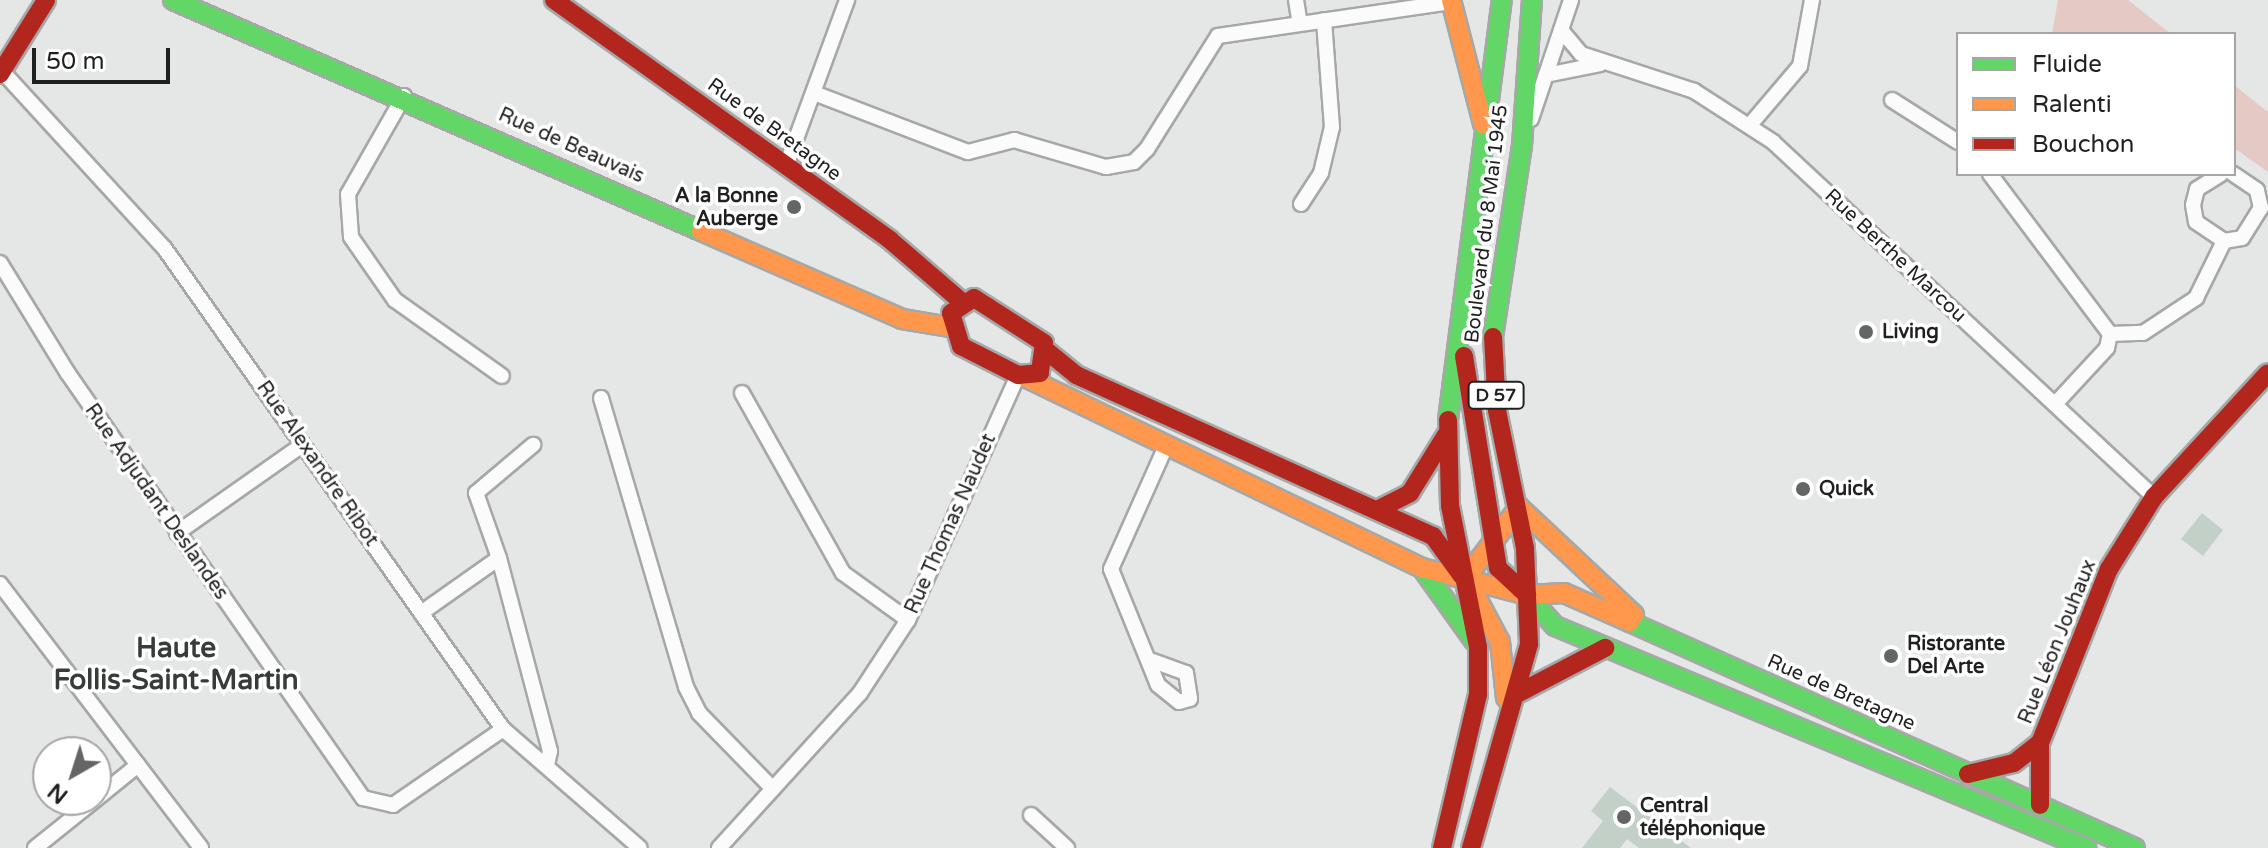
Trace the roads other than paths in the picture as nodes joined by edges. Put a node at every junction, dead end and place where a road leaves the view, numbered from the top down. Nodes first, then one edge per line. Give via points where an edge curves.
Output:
1 (46, 0) edge
2 (173, 0) edge
3 (554, 0) edge
4 (847, 0) edge
5 (1296, 0) edge
6 (1502, 0) edge
7 (1532, 0) edge
8 (1571, 0) edge
9 (1812, 0) edge
10 (1451, 1) edge
11 (1324, 20) junction
12 (1300, 24) junction
13 (1561, 30) junction
14 (1605, 63) junction
15 (1, 72) edge
16 (1546, 75) junction
17 (814, 93) junction
18 (404, 96) junction
19 (1892, 100) dead end
20 (1484, 126) junction
21 (1749, 126) junction
22 (1956, 141) edge
23 (1522, 146) junction
24 (786, 166) junction
25 (1992, 176) edge
26 (2218, 176) edge
27 (2236, 176) edge
28 (1301, 204) dead end
29 (2224, 241) junction
30 (0, 263) edge
31 (962, 302) junction
32 (950, 327) junction
33 (1461, 333) junction
34 (2110, 334) junction
35 (1048, 352) junction
36 (2268, 373) edge
37 (502, 376) dead end
38 (1021, 376) junction
39 (742, 393) dead end
40 (601, 398) dead end
41 (2056, 403) junction
42 (1446, 435) junction
43 (1167, 444) junction
44 (302, 445) junction
45 (533, 445) dead end
46 (2154, 497) junction
47 (1519, 507) junction
48 (1377, 510) junction
49 (177, 533) junction
50 (1492, 542) junction
51 (499, 558) junction
52 (1422, 568) junction
53 (1465, 579) junction
54 (0, 584) edge
55 (1527, 595) junction
56 (421, 613) junction
57 (908, 620) junction
58 (1657, 634) junction
59 (1478, 647) junction
60 (1605, 648) junction
61 (1153, 661) dead end
62 (1515, 695) junction
63 (1506, 714) junction
64 (503, 729) junction
65 (2040, 743) junction
66 (138, 765) junction
67 (547, 765) junction
68 (1967, 774) junction
69 (112, 787) edge
70 (773, 789) junction
71 (2040, 805) junction
72 (1031, 815) dead end
73 (77, 816) edge
74 (40, 846) edge
75 (201, 848) edge
76 (640, 848) edge
77 (719, 848) edge
78 (1067, 848) edge
79 (1442, 848) edge
80 (1471, 848) edge
81 (2086, 848) edge
82 (2135, 848) edge

1 - 15 main road
2 - 18 main road, Rue de Beauvais
3 - 24 main road, Rue de Bretagne
4 - 17 street
5 - 12 street
6 - 20 main road, Boulevard du 8 Mai 1945 / D 57
7 - 23 main road, Boulevard du 8 Mai 1945 / D 57
8 - 13 street
9 - 21 street via 1800,66
10 - 11 street
10 - 20 main road
11 - 12 street
11 - 28 street via 1332,127 1321,173
12 - 17 street via 1218,36 1147,149 1134,162 1106,167 1014,140 968,152
13 - 14 street, Rue Berthe Marcou via 1581,54
13 - 16 street
14 - 16 street, Rue Berthe Marcou
14 - 21 street, Rue Berthe Marcou via 1694,91
15 - 44 street, Rue Alexandre Ribot via 165,249
16 - 23 street
17 - 24 street
18 - 32 main road, Rue de Beauvais via 902,319
18 - 37 street via 348,194 351,237 395,300
19 - 22 street
20 - 33 main road, Boulevard du 8 Mai 1945 / D 57
21 - 41 street, Rue Berthe Marcou
23 - 47 main road, Boulevard du 8 Mai 1945 / D 57 via 1492,341 1497,410
24 - 31 main road, Rue de Bretagne
25 - 34 street
26 - 29 street via 2197,189 2193,205 2196,222
27 - 29 street via 2257,190 2261,208 2249,232
29 - 34 street via 2196,298 2143,333
30 - 49 street, Rue Adjudant Deslandes
31 - 32 main road
31 - 35 main road, Rue de Bretagne via 985,301
32 - 38 main road, Rue de Bretagne via 961,346
33 - 42 main road, Boulevard du 8 Mai 1945 / D 57
33 - 50 main road
34 - 41 street via 2107,348
35 - 38 main road via 1040,373
35 - 48 main road, Rue de Bretagne via 1076,375
36 - 46 main road, Rue Léon Jouhaux
38 - 43 main road, Rue de Bretagne
38 - 57 street, Rue Thomas Naudet
39 - 57 street via 843,573
40 - 70 street via 686,687 699,713
41 - 46 street, Rue Berthe Marcou
42 - 48 main road via 1410,493
42 - 53 main road, Boulevard du 8 Mai 1945 / D 57
43 - 52 main road, Rue de Bretagne
43 - 61 street via 1111,569
44 - 49 street
44 - 56 street, Rue Alexandre Ribot
45 - 51 street via 476,493
46 - 65 main road, Rue Léon Jouhaux via 2109,569
47 - 50 main road
47 - 55 main road, Boulevard du 8 Mai 1945 / D 57
47 - 58 main road via 1589,579
48 - 53 main road, Rue de Bretagne via 1433,536
49 - 64 street, Rue Adjudant Deslandes via 363,798 393,805
50 - 53 main road
50 - 55 main road via 1498,568
51 - 56 street
51 - 67 street via 550,751
52 - 53 main road, Rue de Bretagne
52 - 59 main road
53 - 55 main road, Rue de Bretagne
53 - 59 main road, Boulevard du 8 Mai 1945
53 - 63 main road via 1500,642
54 - 66 street
55 - 58 main road, Rue de Bretagne via 1556,590
55 - 60 main road via 1555,626
55 - 62 main road, Boulevard du 8 Mai 1945 via 1529,644
56 - 64 street, Rue Alexandre Ribot
57 - 70 street, Rue Thomas Naudet via 860,693
58 - 68 main road, Rue de Bretagne
59 - 79 main road, Boulevard du 8 Mai 1945 via 1476,718
60 - 62 main road
60 - 81 main road
62 - 63 main road, Boulevard du 8 Mai 1945
63 - 80 main road
64 - 67 street, Rue Alexandre Ribot
65 - 68 main road, Rue Léon Jouhaux via 2014,763
65 - 71 main road, Rue Léon Jouhaux
66 - 69 street
66 - 75 street
67 - 76 street, Rue Alexandre Ribot
68 - 71 main road, Rue de Bretagne
70 - 77 street, Rue Thomas Naudet
71 - 82 main road, Rue de Bretagne
72 - 78 street
73 - 74 street

